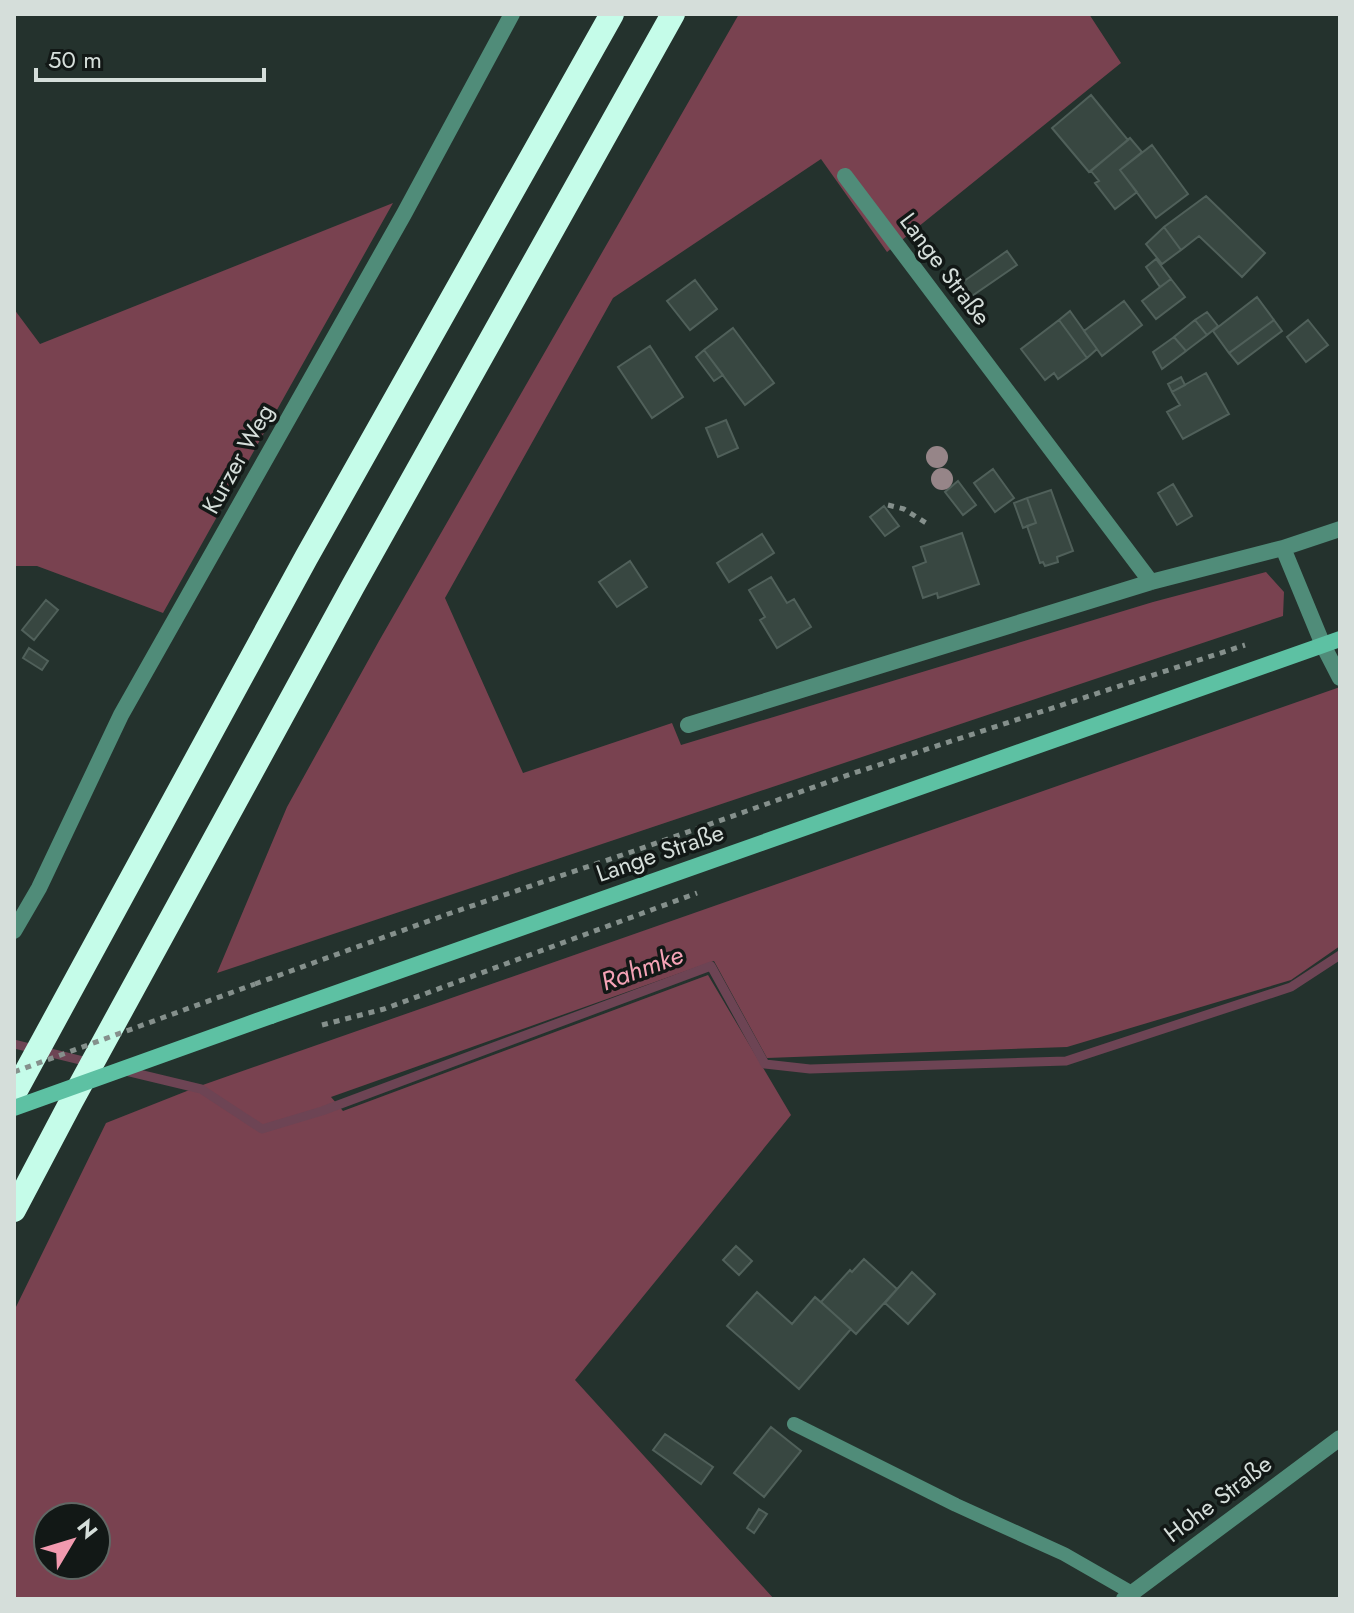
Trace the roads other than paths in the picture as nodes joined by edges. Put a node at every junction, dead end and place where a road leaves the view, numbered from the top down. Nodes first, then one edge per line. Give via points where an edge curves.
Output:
1 (512, 14) edge
2 (612, 14) edge
3 (673, 14) edge
4 (845, 176) dead end
5 (1340, 529) edge
6 (1283, 548) junction
7 (1151, 582) junction
8 (1340, 639) edge
9 (1323, 645) junction
10 (1340, 678) edge
11 (688, 725) dead end
12 (14, 931) edge
13 (16, 1083) edge
14 (14, 1108) edge
15 (14, 1210) edge
16 (794, 1424) dead end
17 (1340, 1438) edge
18 (1128, 1596) edge

1 - 12 street, Kurzer Weg via 121,715
2 - 13 highway
3 - 15 highway via 368,558
4 - 7 street, Lange Straße
5 - 6 street
6 - 7 street
6 - 9 street
7 - 11 street
8 - 9 street, Lange Straße
9 - 10 street
9 - 14 street, Lange Straße, bridge
16 - 18 lane via 1064,1554
17 - 18 street, Hohe Straße

